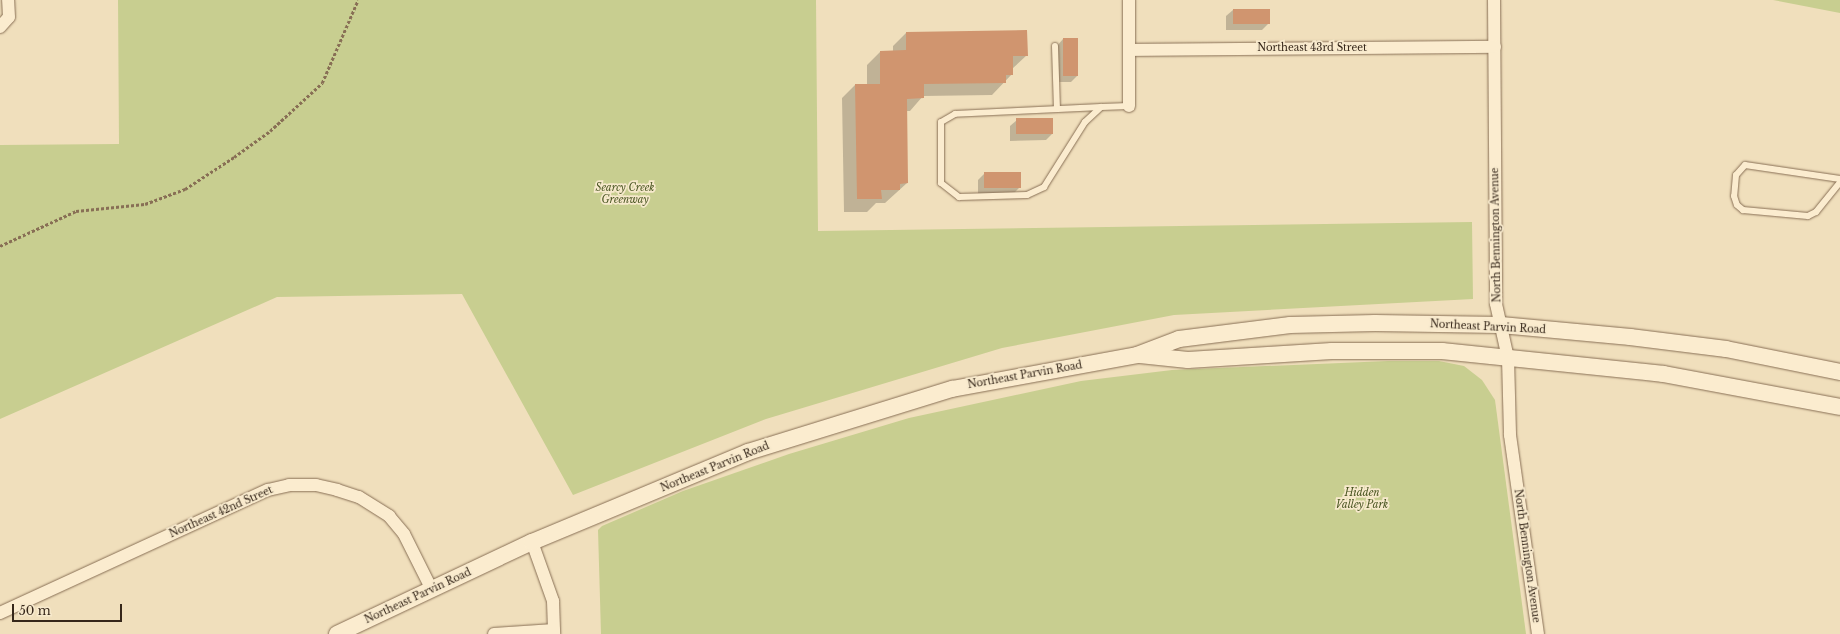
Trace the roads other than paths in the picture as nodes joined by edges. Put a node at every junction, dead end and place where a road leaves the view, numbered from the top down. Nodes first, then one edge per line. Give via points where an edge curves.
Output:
1 (8, 0) edge
2 (1129, 0) edge
3 (1494, 0) edge
4 (0, 27) edge
5 (1056, 46) dead end
6 (1495, 47) junction
7 (1129, 50) junction
8 (1129, 106) joint
9 (1101, 107) junction
10 (1057, 109) junction
11 (1840, 181) edge
12 (1501, 325) junction
13 (1137, 355) junction
14 (1508, 358) junction
15 (1840, 372) edge
16 (1839, 404) edge
17 (532, 542) junction
18 (432, 590) junction
19 (0, 613) edge
20 (554, 632) edge
21 (337, 634) edge
22 (494, 634) edge
23 (1538, 634) edge

1 - 4 street via 9,17
2 - 7 street
3 - 6 street, North Bennington Avenue
5 - 10 lane
6 - 7 street, Northeast 43rd Street
6 - 12 street, North Bennington Avenue via 1496,299
7 - 8 street
8 - 9 lane
9 - 10 lane
9 - 10 lane via 1085,122 1044,187 1027,195 959,197 941,183 941,122 955,114
11 - 11 lane via 1744,165 1736,175 1734,196 1737,205 1743,210 1808,216 1816,212
12 - 13 main road, Northeast Parvin Road via 1290,325 1179,339
12 - 14 street, North Bennington Avenue
12 - 15 main road, Northeast Parvin Road via 1726,349
13 - 14 main road, Northeast Parvin Road via 1188,360 1332,351 1442,351
13 - 17 main road, Northeast Parvin Road via 952,389 755,450
14 - 16 main road, Northeast Parvin Road via 1664,374
14 - 23 street, North Bennington Avenue via 1510,435
17 - 18 main road, Northeast Parvin Road
17 - 20 street via 552,601
18 - 19 street, Northeast 42nd Street via 404,534 389,516 359,497 337,490 316,485 289,485 268,490
18 - 21 main road, Northeast Parvin Road
20 - 22 street

